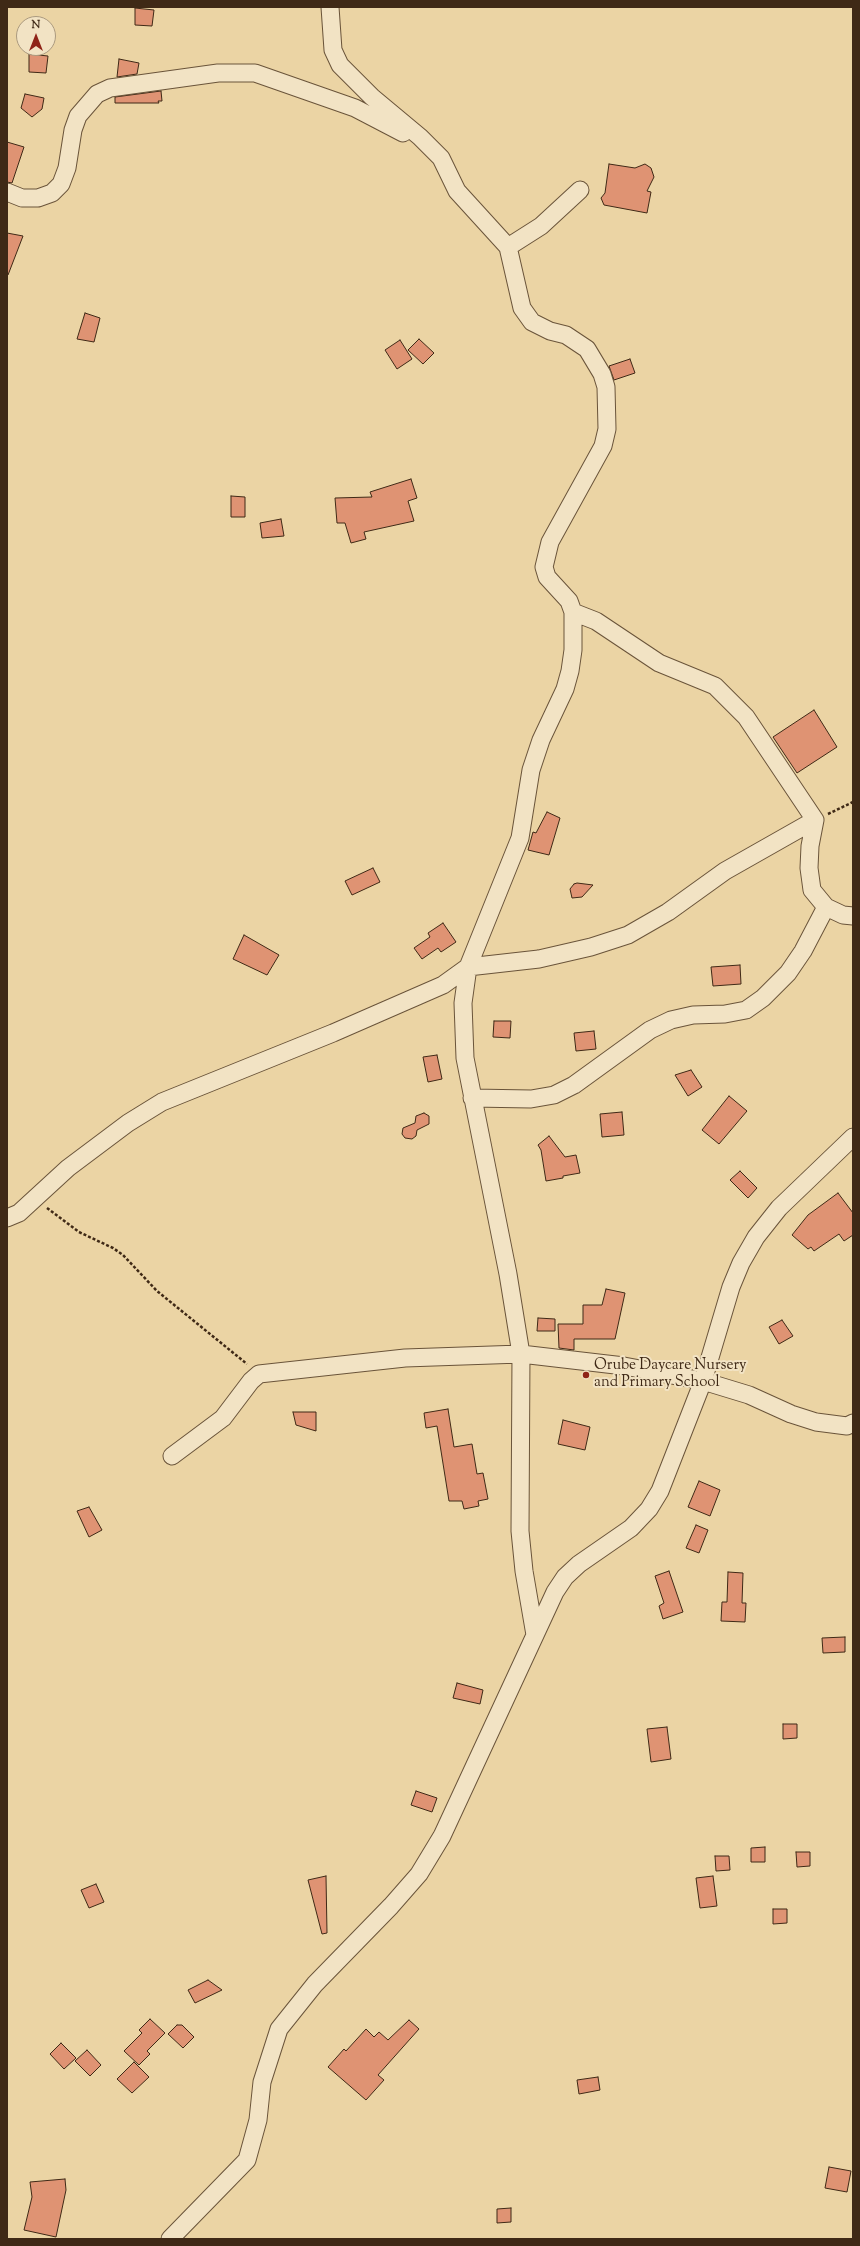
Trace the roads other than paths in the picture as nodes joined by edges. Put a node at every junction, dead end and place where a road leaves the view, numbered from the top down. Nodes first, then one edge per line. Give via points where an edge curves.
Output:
1 (330, 7) edge
2 (430, 146) junction
3 (580, 190) dead end
4 (7, 192) edge
5 (508, 247) junction
6 (573, 612) junction
7 (815, 820) junction
8 (826, 907) junction
9 (853, 916) edge
10 (468, 967) junction
11 (443, 986) junction
12 (463, 1003) junction
13 (472, 1098) junction
14 (853, 1137) edge
15 (7, 1218) edge
16 (521, 1354) junction
17 (703, 1381) junction
18 (853, 1423) edge
19 (172, 1456) dead end
20 (535, 1635) junction
21 (170, 2239) edge

1 - 2 street via 333,50 340,65 372,97
2 - 4 street via 369,114 272,78 255,73 218,73 110,88 96,94 78,116 66,168 60,184 52,193 38,198 22,198
2 - 5 street via 441,158 460,195
3 - 5 street via 541,226
5 - 6 street via 522,308 532,322 566,335 587,349 602,374 606,387 607,429 603,446 550,542 544,567 547,577 569,602
6 - 7 street via 603,625 659,662 701,679 727,697 765,743
6 - 10 street via 573,650 565,689 531,770 524,822 515,852
7 - 8 street via 809,868 812,890
7 - 10 street via 725,871 668,912 628,935 539,959
8 - 9 street via 843,915
8 - 13 street via 803,951 788,973 763,998 746,1010 670,1020 650,1030 574,1085 554,1095 531,1099
10 - 11 street
10 - 12 street
11 - 12 street
11 - 15 street via 162,1102 110,1136 68,1168 19,1213
12 - 13 street via 465,1058
13 - 16 street via 508,1274
14 - 17 street via 779,1208 756,1237 741,1262 731,1287
16 - 17 street via 624,1366
16 - 19 street via 405,1358 259,1374 223,1418
16 - 20 street via 520,1531
17 - 18 street via 749,1395 816,1422 847,1426
17 - 20 street via 660,1491 649,1509 631,1528 579,1564 565,1577
20 - 21 street via 442,1836 419,1874 315,1984 279,2029 262,2082 258,2120 247,2160

